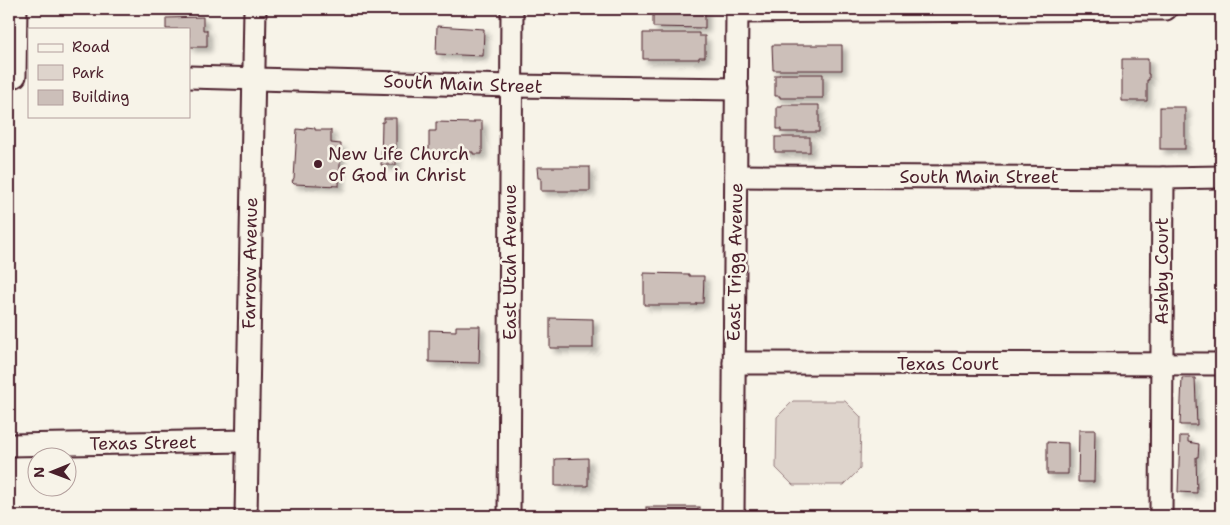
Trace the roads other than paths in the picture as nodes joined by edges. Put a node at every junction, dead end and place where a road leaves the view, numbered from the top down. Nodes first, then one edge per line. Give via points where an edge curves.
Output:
1 (16, 9) edge
2 (255, 9) edge
3 (512, 9) edge
4 (1166, 9) edge
5 (737, 10) edge
6 (18, 76) edge
7 (190, 77) edge
8 (254, 78) junction
9 (511, 86) junction
10 (737, 89) junction
11 (736, 176) junction
12 (1221, 177) edge
13 (1163, 178) junction
14 (734, 363) junction
15 (1162, 364) junction
16 (1221, 364) edge
17 (246, 441) junction
18 (9, 446) edge
19 (246, 516) edge
20 (509, 516) edge
21 (733, 516) edge
22 (1161, 516) edge

1 - 6 street
2 - 8 street, Farrow Avenue
3 - 9 street, East Utah Avenue
4 - 5 street
5 - 10 street, East Trigg Avenue
7 - 8 street, South Main Street
8 - 9 street, South Main Street
8 - 17 street, Farrow Avenue
9 - 10 street, South Main Street
9 - 20 street, East Utah Avenue
10 - 11 street, East Trigg Avenue
11 - 13 street, South Main Street
11 - 14 street, East Trigg Avenue
12 - 13 street, South Main Street
13 - 15 street, Ashby Court
14 - 15 street, Texas Court
14 - 21 street, East Trigg Avenue
15 - 16 street
15 - 22 street, Ashby Court
17 - 18 street, Texas Street
17 - 19 street, Farrow Avenue

